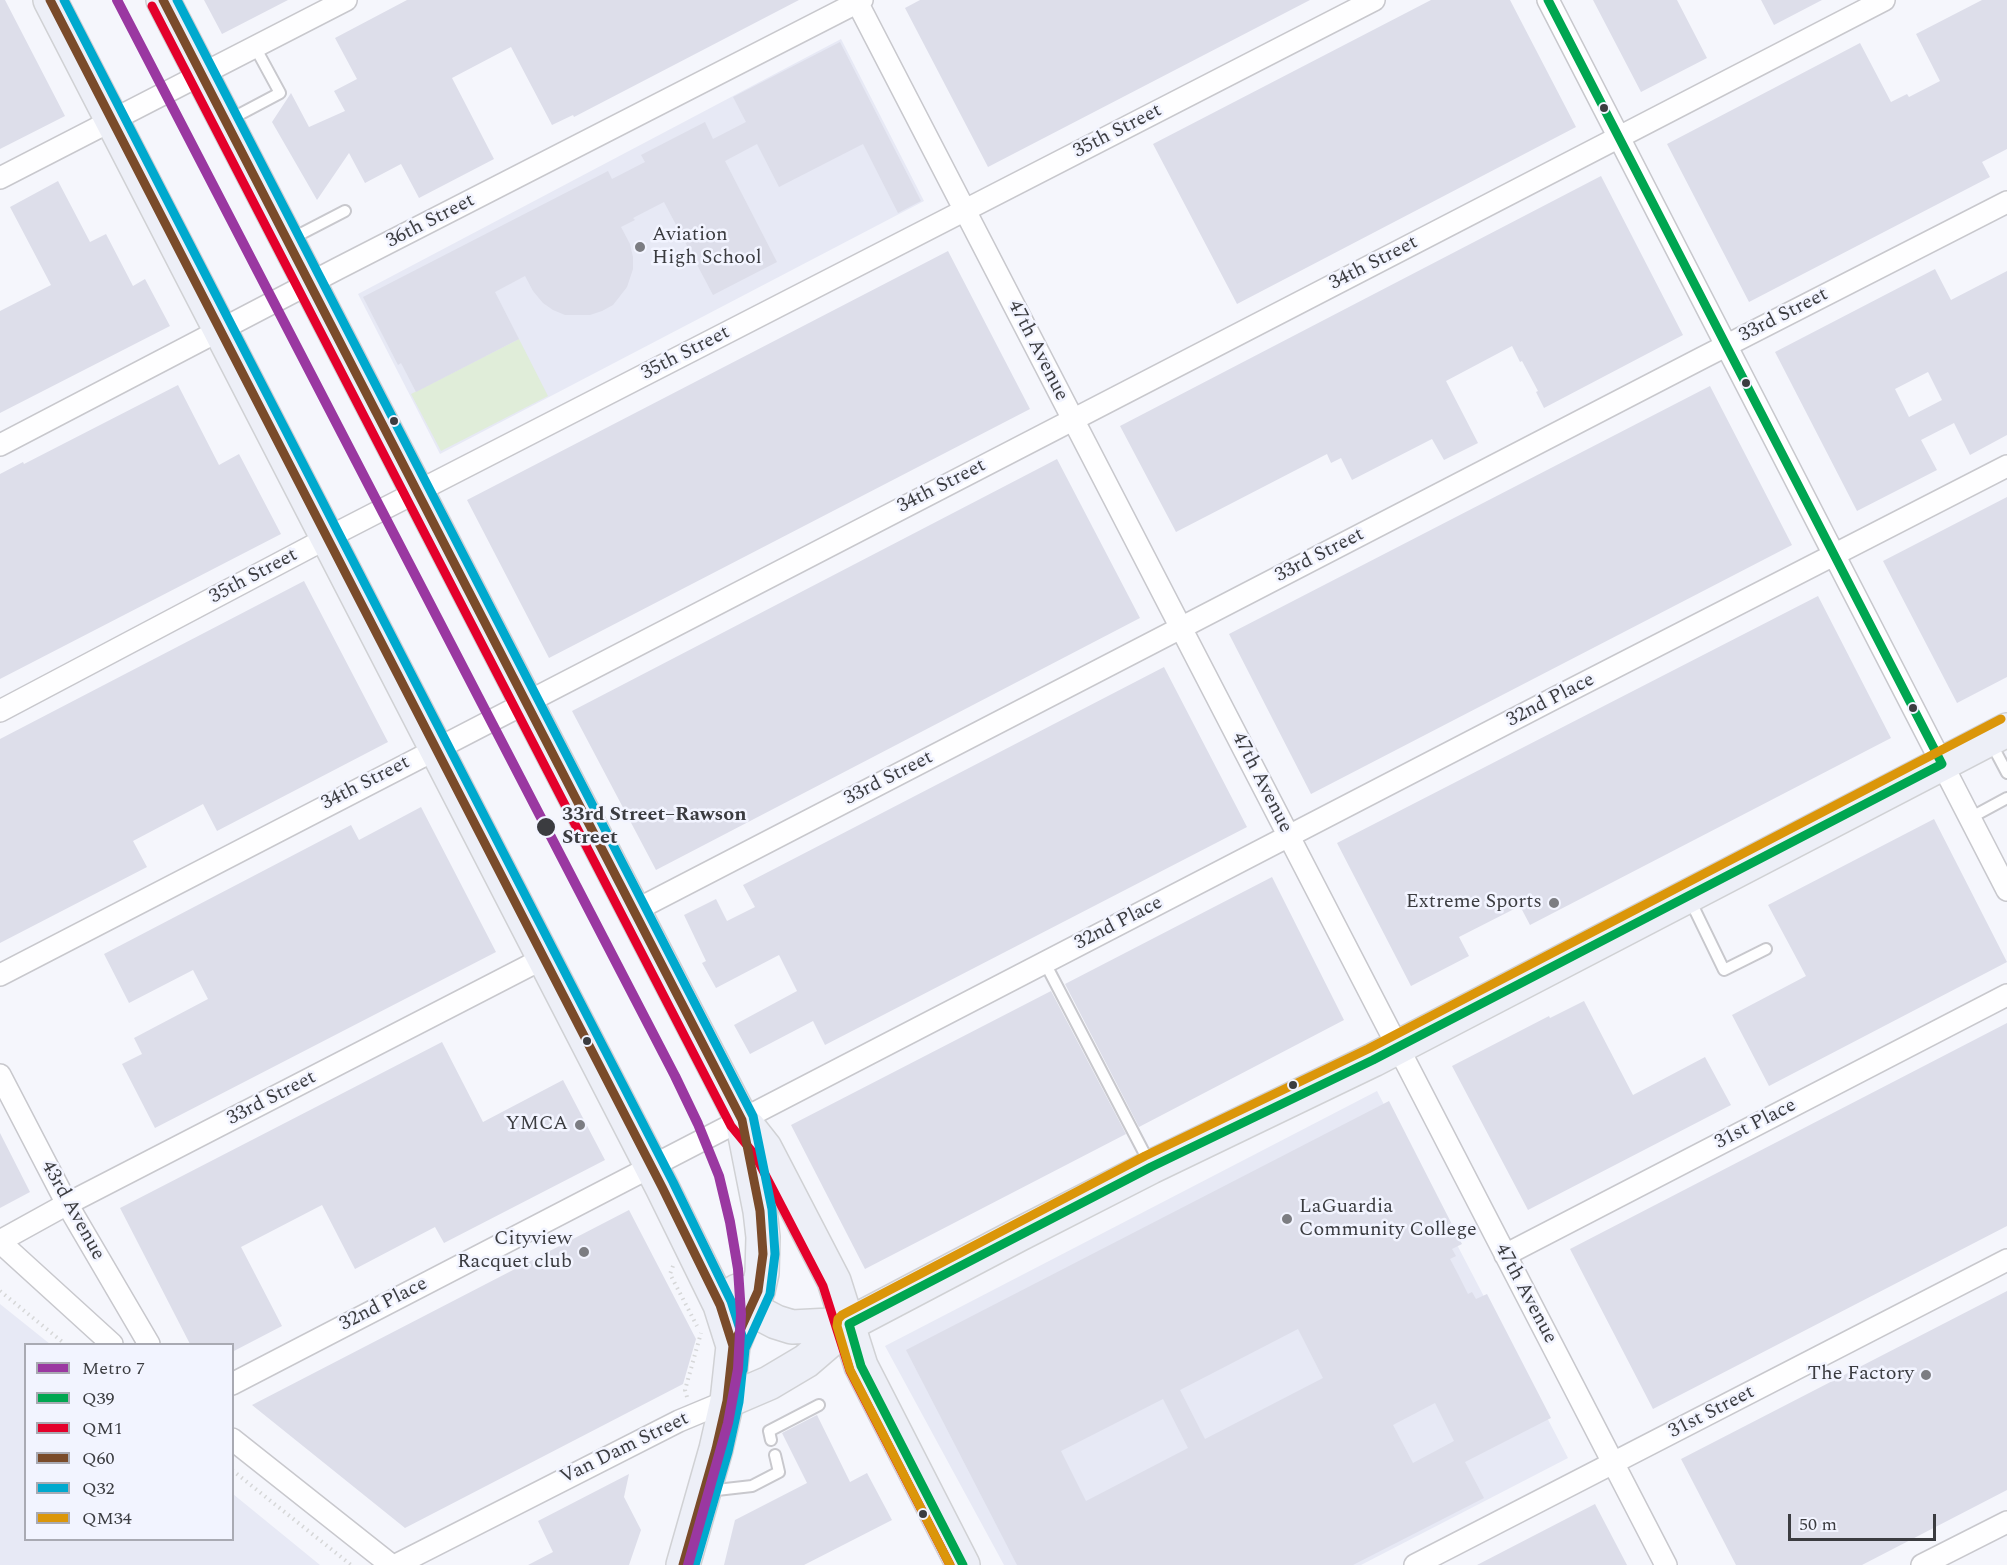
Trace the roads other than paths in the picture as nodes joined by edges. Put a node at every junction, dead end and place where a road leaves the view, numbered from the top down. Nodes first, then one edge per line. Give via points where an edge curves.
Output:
1 (50, 0) edge
2 (163, 0) edge
3 (346, 0) edge
4 (1374, 0) edge
5 (1548, 0) edge
6 (1884, 0) edge
7 (858, 1) edge
8 (255, 46) junction
9 (202, 75) junction
10 (112, 120) junction
11 (226, 121) junction
12 (1619, 137) junction
13 (0, 178) edge
14 (2007, 202) edge
15 (345, 211) dead end
16 (965, 211) junction
17 (288, 241) junction
18 (310, 284) junction
19 (220, 330) junction
20 (1728, 345) junction
21 (1073, 420) junction
22 (0, 445) edge
23 (2007, 466) edge
24 (418, 492) junction
25 (327, 538) junction
26 (1835, 555) junction
27 (1181, 628) junction
28 (526, 701) junction
29 (0, 711) edge
30 (1998, 735) edge
31 (435, 748) junction
32 (1942, 764) junction
33 (2007, 772) edge
34 (2007, 798) edge
35 (1970, 818) junction
36 (1289, 837) junction
37 (2007, 890) edge
38 (1687, 895) junction
39 (634, 911) junction
40 (1766, 949) dead end
41 (544, 958) junction
42 (1045, 963) junction
43 (0, 975) edge
44 (2007, 995) edge
45 (1397, 1046) junction
46 (0, 1075) edge
47 (742, 1120) junction
48 (1151, 1167) junction
49 (651, 1168) junction
50 (67, 1204) junction
51 (684, 1234) junction
52 (0, 1242) edge
53 (1505, 1255) junction
54 (2007, 1260) edge
55 (751, 1309) junction
56 (849, 1324) junction
57 (111, 1343) edge
58 (148, 1343) edge
59 (734, 1346) junction
60 (234, 1383) edge
61 (727, 1401) junction
62 (819, 1405) dead end
63 (771, 1440) dead end
64 (234, 1441) edge
65 (775, 1455) dead end
66 (1613, 1464) junction
67 (704, 1491) junction
68 (2007, 1522) edge
69 (391, 1565) edge
70 (396, 1565) edge
71 (683, 1565) edge
72 (963, 1565) edge
73 (1415, 1565) edge
74 (1666, 1565) edge
75 (1922, 1565) edge

1 - 10 main road
2 - 9 main road
3 - 8 street
4 - 16 street, 35th Street
5 - 12 street
6 - 12 street, 34th Street
7 - 16 street, 47th Avenue
7 - 18 street, 36th Street
8 - 9 street
8 - 11 lane via 280,93
9 - 10 street
9 - 11 main road
10 - 13 street
10 - 19 main road
11 - 17 main road
12 - 20 street
12 - 21 street, 34th Street
14 - 20 street, 33rd Street
15 - 17 lane
16 - 21 street, 47th Avenue
16 - 24 street, 35th Street
17 - 18 main road
18 - 19 street, 36th Street
18 - 24 main road
19 - 22 street, 36th Street
19 - 25 main road
20 - 26 street
20 - 27 street, 33rd Street
21 - 27 street, 47th Avenue
21 - 28 street, 34th Street
23 - 26 street, 32nd Place
24 - 25 street, 35th Street
24 - 28 main road
25 - 29 street, 35th Street
25 - 31 main road
26 - 32 street
26 - 36 street, 32nd Place
27 - 36 street, 47th Avenue
27 - 39 street, 33rd Street
28 - 31 street, 34th Street
28 - 39 main road
30 - 32 main road, Van Dam Street
30 - 33 lane
31 - 41 main road
31 - 43 street, 34th Street
32 - 35 street
32 - 38 main road, Van Dam Street
34 - 35 lane
35 - 37 street
36 - 42 street, 32nd Place
36 - 45 street, 47th Avenue
38 - 40 lane via 1724,969
38 - 45 main road, Van Dam Street
39 - 47 main road
41 - 49 main road
41 - 50 street, 33rd Street
42 - 47 street, 32nd Place
42 - 48 lane
44 - 53 street, 31st Place
45 - 48 main road, Van Dam Street
45 - 53 street, 47th Avenue
46 - 50 street, 43rd Avenue
47 - 49 street, 32nd Place
47 - 55 main road via 763,1237 762,1273
47 - 56 main road via 765,1148 834,1281
48 - 56 main road, Van Dam Street
49 - 51 main road
49 - 60 street, 32nd Place
50 - 52 street, 33rd Street
50 - 58 street, 43rd Avenue
51 - 55 main road
51 - 59 main road via 720,1305
52 - 57 street
53 - 66 street, 47th Avenue
54 - 66 street, 31st Street
55 - 56 main road, Van Dam Street via 792,1327
55 - 59 main road
56 - 61 main road, Van Dam Street via 806,1361
56 - 72 main road via 861,1366
59 - 61 main road
61 - 67 main road
61 - 70 street, Van Dam Street via 679,1421
62 - 63 lane via 769,1431
64 - 69 street
65 - 67 lane via 779,1472 752,1486
66 - 73 street, 31st Street
66 - 74 street, 47th Avenue
67 - 71 main road
68 - 75 street

